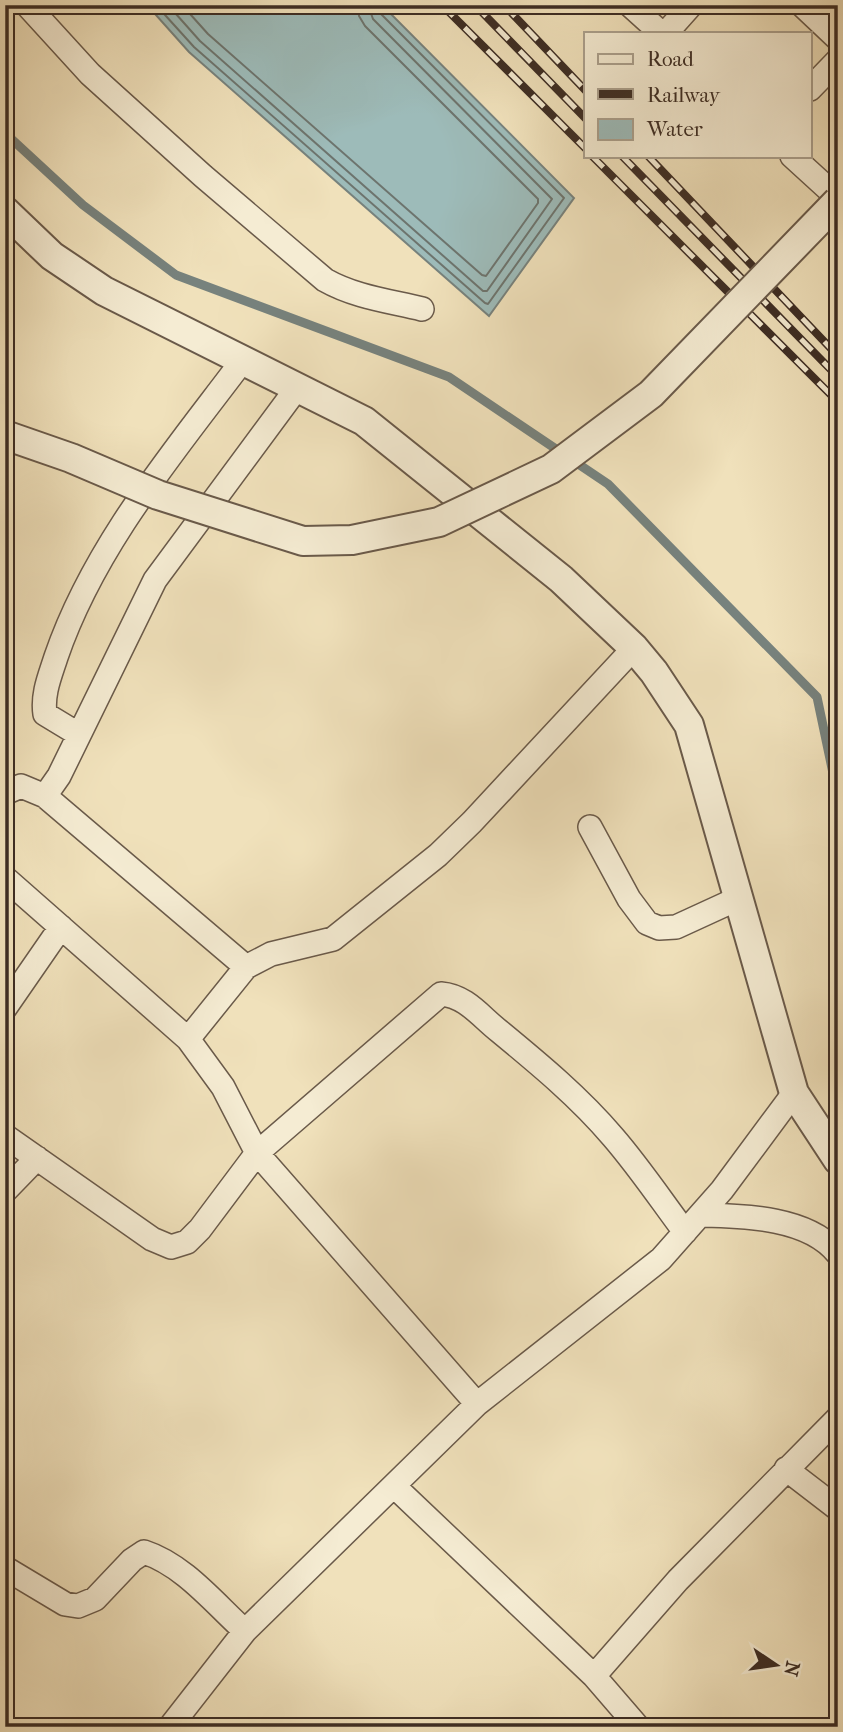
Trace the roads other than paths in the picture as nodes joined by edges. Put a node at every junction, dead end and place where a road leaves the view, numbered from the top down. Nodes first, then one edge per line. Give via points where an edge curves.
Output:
1 (27, 5) edge
2 (631, 5) edge
3 (691, 5) edge
4 (802, 5) edge
5 (660, 32) edge
6 (667, 32) edge
7 (838, 39) edge
8 (838, 60) edge
9 (812, 87) edge
10 (794, 158) edge
11 (838, 200) edge
12 (5, 211) edge
13 (422, 309) dead end
14 (243, 360) junction
15 (297, 388) junction
16 (5, 435) edge
17 (634, 648) junction
18 (78, 734) junction
19 (5, 793) edge
20 (45, 796) junction
21 (590, 827) dead end
22 (5, 878) edge
23 (737, 900) junction
24 (61, 927) junction
25 (246, 967) junction
26 (5, 1008) edge
27 (188, 1039) junction
28 (794, 1093) junction
29 (5, 1136) edge
30 (257, 1153) junction
31 (37, 1158) junction
32 (838, 1160) edge
33 (5, 1191) edge
34 (693, 1223) junction
35 (838, 1254) edge
36 (477, 1404) junction
37 (838, 1418) edge
38 (786, 1469) junction
39 (394, 1486) junction
40 (838, 1509) edge
41 (5, 1568) edge
42 (245, 1631) junction
43 (594, 1676) junction
44 (170, 1727) edge
45 (638, 1727) edge

1 - 13 street via 90,74 325,280 351,292
2 - 5 street
3 - 6 street
4 - 7 street
8 - 9 street
10 - 11 street
11 - 16 street, bridge via 651,394 551,470 439,522 352,540 303,541 158,495
12 - 14 street via 52,256 104,291
14 - 15 street
14 - 18 street via 124,521 68,621 44,705 45,714
15 - 17 street via 364,421 561,579
15 - 18 street via 155,580
17 - 23 street via 689,725
17 - 25 street via 472,822 382,902 333,939 271,954
18 - 20 street
19 - 20 street via 21,786
20 - 25 street
21 - 23 street via 647,923 676,927
22 - 24 street
23 - 28 street
24 - 26 street
24 - 27 street
25 - 27 street
27 - 30 street via 223,1087
28 - 32 street
28 - 34 street
29 - 31 street
30 - 31 street via 200,1229 187,1242 171,1247 152,1239
30 - 34 street via 441,994 451,995 468,1003 541,1064
30 - 36 street
31 - 33 street
34 - 35 street via 741,1216 776,1220 805,1230
34 - 36 street via 661,1259
36 - 39 street
37 - 38 street
38 - 40 street
38 - 43 street via 678,1580
39 - 42 street
39 - 43 street
41 - 42 street via 65,1604 78,1606 95,1599 144,1552 182,1573
42 - 44 street
43 - 45 street

